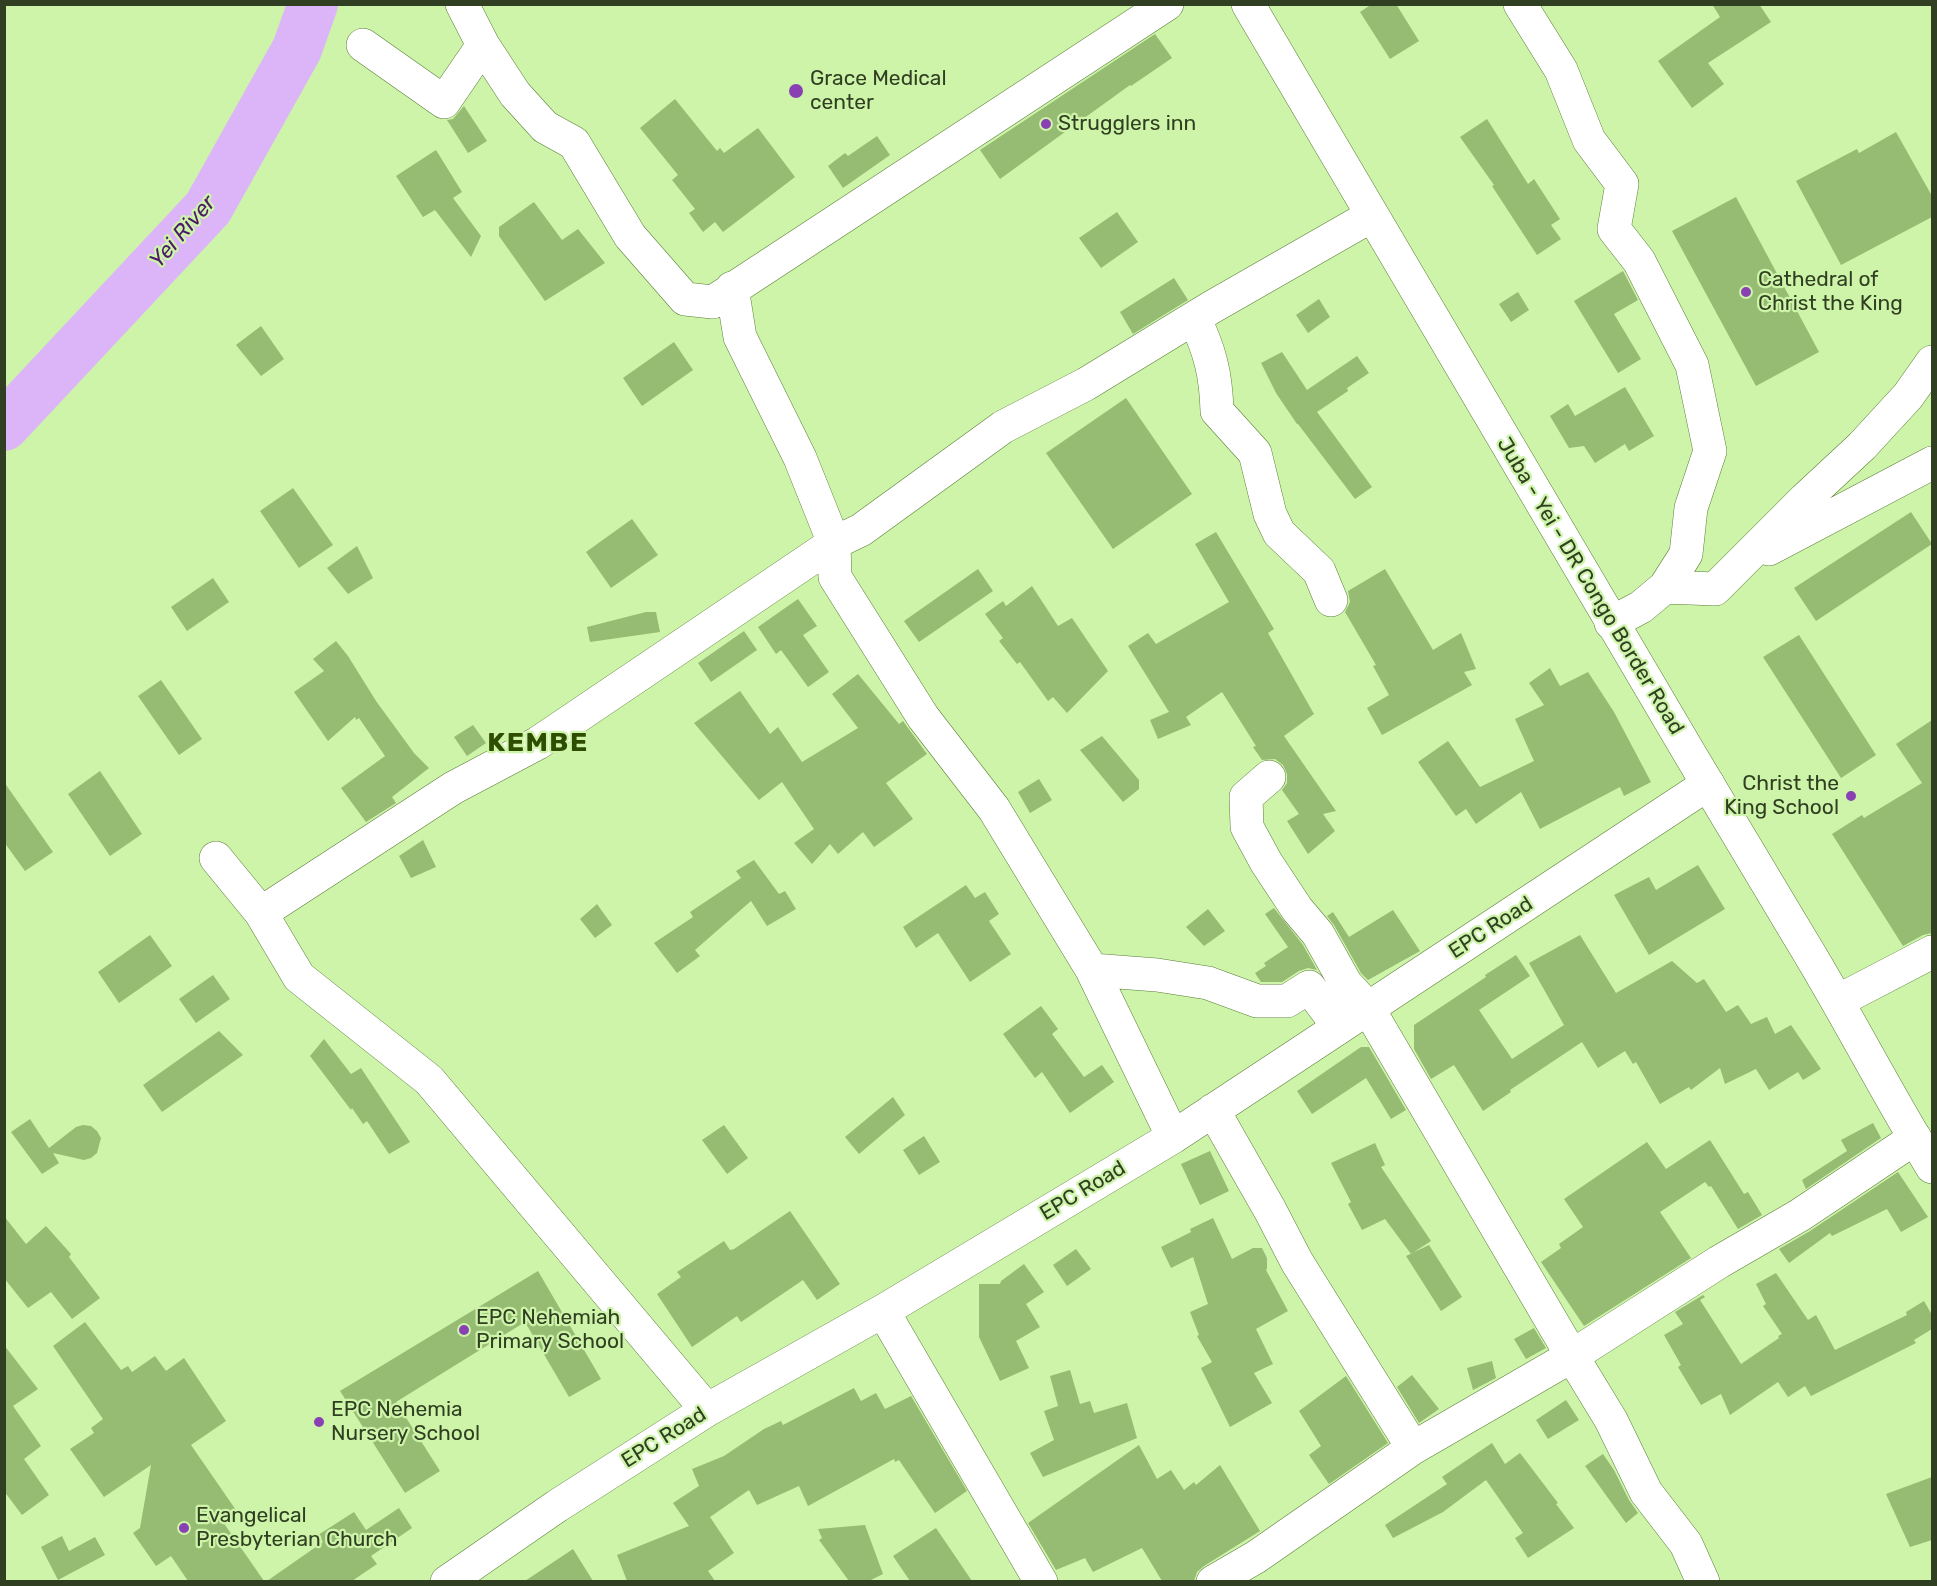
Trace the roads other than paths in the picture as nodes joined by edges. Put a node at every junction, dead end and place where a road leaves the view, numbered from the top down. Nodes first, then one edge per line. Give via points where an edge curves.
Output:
1 (462, 4) edge
2 (1167, 4) edge
3 (1248, 4) edge
4 (1520, 4) edge
5 (363, 45) dead end
6 (483, 45) junction
7 (1371, 216) junction
8 (732, 288) junction
9 (1194, 318) junction
10 (1932, 362) edge
11 (1932, 463) edge
12 (834, 543) junction
13 (1741, 564) junction
14 (1665, 587) junction
15 (1331, 600) dead end
16 (1611, 623) junction
17 (1269, 777) dead end
18 (1708, 784) junction
19 (216, 858) dead end
20 (261, 914) junction
21 (1932, 952) edge
22 (1092, 970) junction
23 (1839, 1001) junction
24 (1368, 1008) junction
25 (1339, 1027) junction
26 (1213, 1110) junction
27 (1173, 1137) junction
28 (1915, 1138) junction
29 (1932, 1167) edge
30 (883, 1311) junction
31 (1572, 1356) junction
32 (708, 1410) junction
33 (1413, 1448) junction
34 (1263, 1569) edge
35 (447, 1581) edge
36 (1041, 1581) edge
37 (1213, 1581) edge
38 (1702, 1581) edge

1 - 6 street
2 - 8 street
3 - 7 street, Juba - Yei - DR Congo Border Road
4 - 14 street via 1561,70 1589,140 1622,184 1614,229 1639,261 1692,365 1710,451 1691,508 1686,554
5 - 6 street via 444,102
6 - 8 street via 515,94 545,127 574,143 630,236 685,299 713,302
7 - 9 street
7 - 16 street, Juba - Yei - DR Congo Border Road
8 - 12 street via 740,337 800,458
9 - 12 street via 1086,384 1003,427 861,530
9 - 15 street via 1205,340 1216,381 1217,411 1256,453 1270,514 1279,533 1319,570
10 - 13 street via 1908,396 1862,446
11 - 13 street
12 - 20 street via 538,743 453,788
12 - 22 street via 835,577 923,717 994,809
13 - 14 street via 1714,589
14 - 16 street via 1641,607
16 - 18 street, Juba - Yei - DR Congo Border Road
17 - 24 street via 1246,797 1247,827 1346,984
18 - 23 street, Juba - Yei - DR Congo Border Road
18 - 24 street, EPC Road
19 - 20 street
20 - 32 street via 299,977 429,1080
21 - 23 street
22 - 25 street via 1208,983 1257,1001 1287,1001 1309,987
22 - 27 street
23 - 28 street, Juba - Yei - DR Congo Border Road
24 - 25 street, EPC Road
24 - 31 street
25 - 26 street, EPC Road
26 - 27 street, EPC Road
26 - 33 street via 1297,1262
27 - 30 street, EPC Road
28 - 29 street, Juba - Yei - DR Congo Border Road
28 - 31 street via 1800,1215
30 - 32 street, EPC Road
30 - 36 street
31 - 33 street
31 - 38 street via 1611,1420 1646,1492 1686,1544
32 - 35 street, EPC Road
33 - 34 street
34 - 37 street

